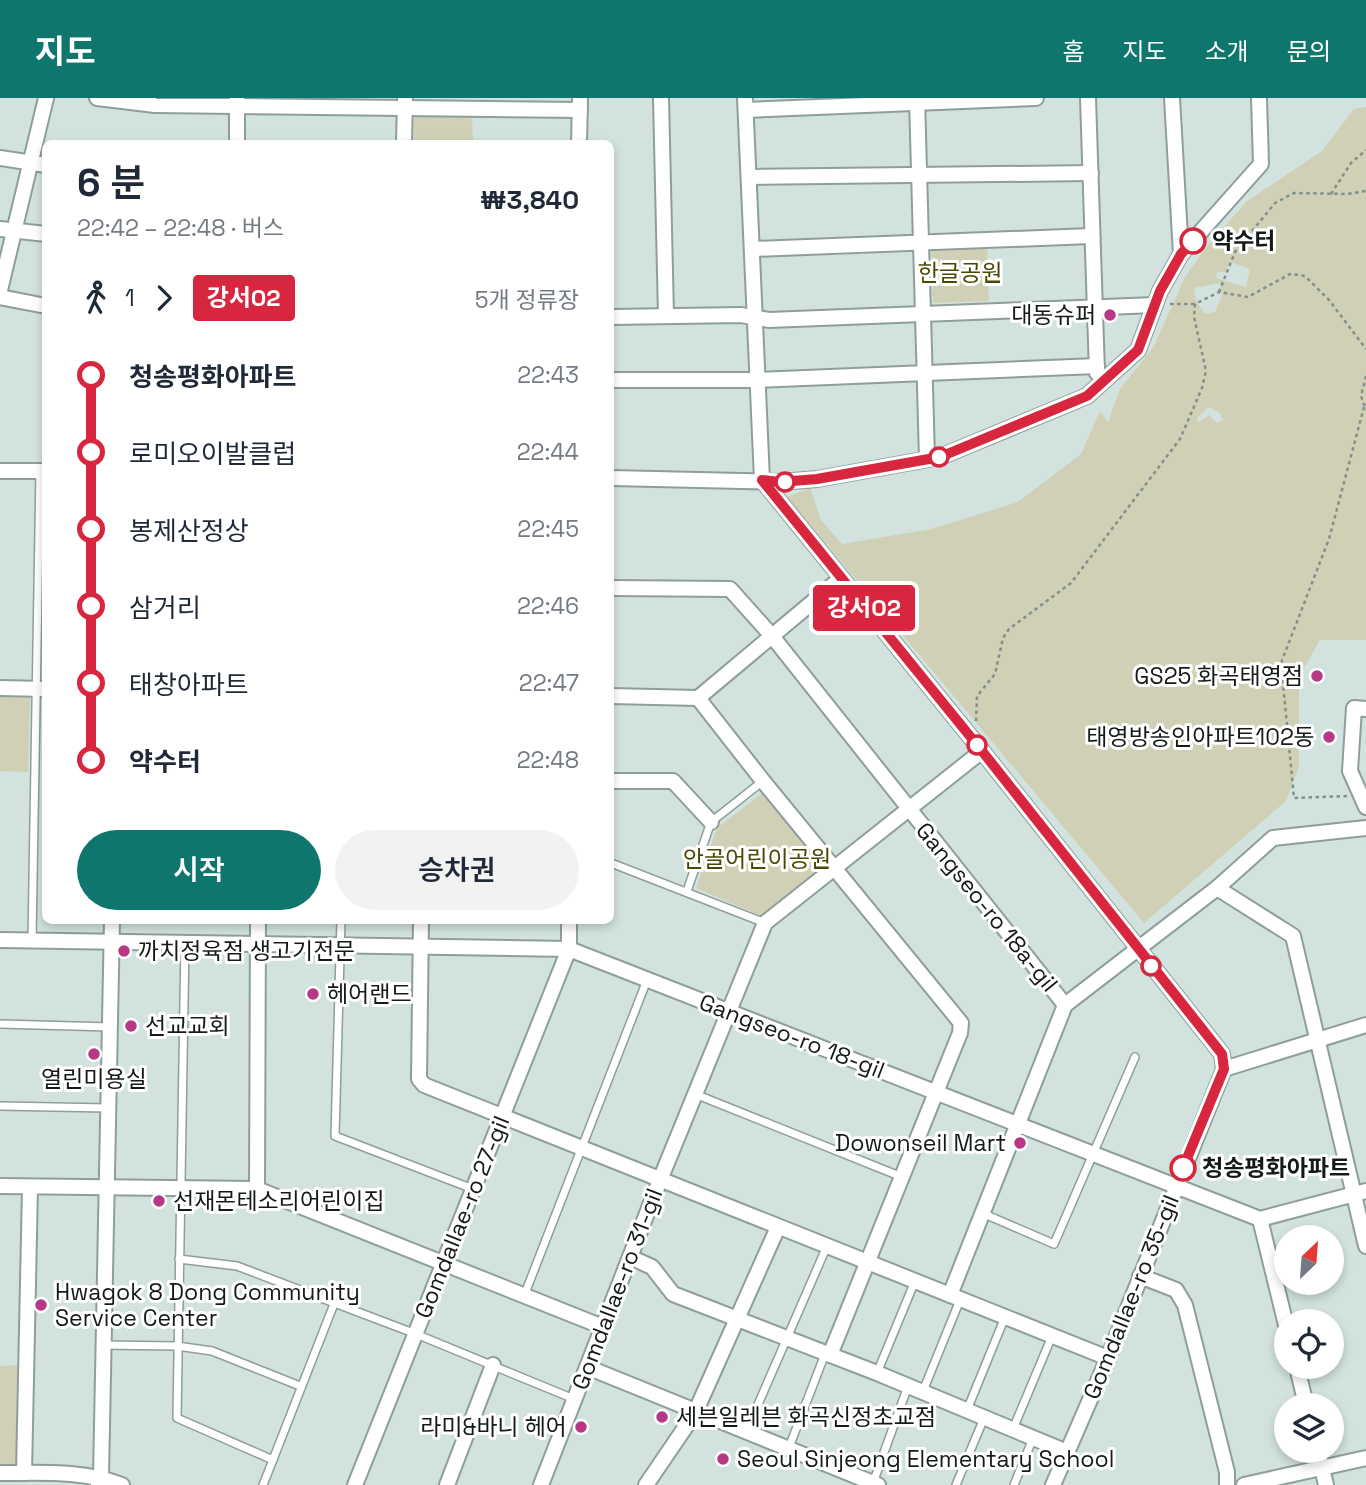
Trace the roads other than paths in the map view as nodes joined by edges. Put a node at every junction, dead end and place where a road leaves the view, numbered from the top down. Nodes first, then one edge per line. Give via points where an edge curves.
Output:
1 (46, 98) edge
2 (97, 98) edge
3 (661, 98) edge
4 (1035, 98) edge
5 (1088, 98) edge
6 (1172, 98) edge
7 (1259, 98) edge
8 (917, 100) edge
9 (237, 102) edge
10 (405, 103) edge
11 (580, 104) edge
12 (746, 104) edge
13 (237, 140) edge
14 (404, 140) edge
15 (579, 140) edge
16 (0, 158) edge
17 (30, 164) junction
18 (42, 165) edge
19 (1091, 173) junction
20 (920, 174) junction
21 (750, 177) junction
22 (7, 231) edge
23 (42, 234) edge
24 (1091, 236) junction
25 (922, 243) junction
26 (753, 249) junction
27 (1181, 254) junction
28 (0, 290) edge
29 (0, 297) edge
30 (1156, 304) junction
31 (42, 305) edge
32 (1095, 307) junction
33 (925, 312) junction
34 (666, 316) junction
35 (614, 317) edge
36 (757, 317) junction
37 (1097, 366) junction
38 (927, 374) junction
39 (614, 380) edge
40 (758, 380) junction
41 (1098, 386) junction
42 (927, 459) junction
43 (0, 471) edge
44 (42, 471) edge
45 (614, 478) edge
46 (762, 480) junction
47 (840, 579) junction
48 (42, 580) edge
49 (614, 588) edge
50 (772, 636) junction
51 (0, 688) edge
52 (41, 689) edge
53 (614, 696) edge
54 (698, 698) junction
55 (1366, 709) edge
56 (982, 751) junction
57 (614, 781) edge
58 (763, 781) junction
59 (1363, 801) edge
60 (910, 810) junction
61 (711, 822) junction
62 (1366, 828) edge
63 (614, 864) edge
64 (835, 869) junction
65 (1217, 888) junction
66 (687, 891) junction
67 (765, 923) junction
68 (111, 924) edge
69 (258, 924) edge
70 (341, 924) edge
71 (421, 924) edge
72 (569, 924) edge
73 (0, 940) edge
74 (32, 940) junction
75 (111, 942) junction
76 (185, 942) junction
77 (257, 943) junction
78 (341, 945) junction
79 (421, 946) junction
80 (569, 949) junction
81 (1138, 949) junction
82 (648, 979) junction
83 (1065, 1005) junction
84 (728, 1011) junction
85 (0, 1024) edge
86 (1366, 1025) edge
87 (110, 1027) junction
88 (1317, 1040) junction
89 (1135, 1057) dead end
90 (1224, 1069) junction
91 (937, 1093) junction
92 (695, 1094) junction
93 (0, 1106) edge
94 (108, 1108) junction
95 (502, 1115) junction
96 (1016, 1124) junction
97 (582, 1148) junction
98 (1091, 1154) junction
99 (903, 1177) junction
100 (660, 1180) junction
101 (0, 1186) edge
102 (1176, 1186) junction
103 (30, 1187) junction
104 (106, 1187) junction
105 (180, 1188) junction
106 (257, 1189) junction
107 (473, 1189) junction
108 (1359, 1193) edge
109 (981, 1213) junction
110 (1260, 1219) junction
111 (778, 1227) junction
112 (827, 1246) junction
113 (1366, 1246) edge
114 (630, 1257) junction
115 (179, 1259) junction
116 (444, 1262) junction
117 (867, 1262) junction
118 (1140, 1276) junction
119 (915, 1281) junction
120 (524, 1296) junction
121 (955, 1297) junction
122 (334, 1304) junction
123 (1282, 1309) edge
124 (1005, 1317) junction
125 (738, 1319) junction
126 (603, 1327) junction
127 (416, 1334) junction
128 (1052, 1335) junction
129 (787, 1338) junction
130 (103, 1345) junction
131 (177, 1346) junction
132 (828, 1354) junction
133 (1108, 1357) junction
134 (493, 1365) junction
135 (587, 1367) junction
136 (877, 1373) junction
137 (300, 1386) junction
138 (908, 1386) junction
139 (923, 1391) junction
140 (575, 1399) junction
141 (967, 1410) junction
142 (695, 1413) junction
143 (985, 1418) junction
144 (1013, 1429) junction
145 (746, 1432) junction
146 (1034, 1438) junction
147 (788, 1450) junction
148 (1067, 1452) junction
149 (1366, 1458) edge
150 (273, 1460) junction
151 (1321, 1463) edge
152 (1322, 1468) junction
153 (0, 1473) edge
154 (21, 1479) edge
155 (99, 1481) edge
156 (876, 1484) edge
157 (122, 1485) edge
158 (263, 1485) edge
159 (355, 1485) edge
160 (447, 1485) edge
161 (541, 1485) edge
162 (646, 1485) edge
163 (956, 1485) edge
164 (1014, 1485) edge
165 (1053, 1485) edge
166 (1227, 1485) edge
167 (1244, 1485) edge
168 (1326, 1485) edge

1 - 17 street
2 - 9 street via 155,105
3 - 34 street
4 - 8 street
5 - 19 street
6 - 27 street
7 - 27 street via 1261,164
8 - 12 street
8 - 20 street
9 - 10 street
9 - 13 street
10 - 11 street
10 - 14 street
11 - 15 street
12 - 21 street
16 - 17 street
17 - 18 street
17 - 22 street
19 - 20 street
19 - 24 street
20 - 21 street
20 - 25 street
21 - 26 street
22 - 23 street
22 - 28 street
24 - 25 street
24 - 32 street
25 - 26 street
25 - 33 street
26 - 36 street
27 - 30 street
29 - 31 street
30 - 32 street
30 - 41 street via 1138,350
32 - 33 street
32 - 37 street
33 - 36 street
33 - 38 street
34 - 35 street
34 - 36 street
36 - 40 street
37 - 38 street
37 - 41 street
38 - 40 street
38 - 42 street
39 - 40 street
40 - 46 street
41 - 42 street via 1087,396
42 - 46 street via 817,479
43 - 44 street
45 - 46 street
46 - 47 street
47 - 50 street
47 - 56 street
48 - 52 lane
49 - 50 street, Gangseo-ro 18a-gil via 730,589
50 - 54 street
50 - 60 street, Gangseo-ro 18a-gil
51 - 52 street
52 - 74 lane
53 - 54 street
54 - 58 street
55 - 59 street via 1353,708 1350,771
56 - 60 street, Gangseo-ro 18a-gil
56 - 81 street
57 - 61 street via 673,781
58 - 61 lane
58 - 64 street
60 - 64 street, Gangseo-ro 18a-gil
60 - 83 street, Gangseo-ro 18a-gil
61 - 66 lane
62 - 65 street via 1273,838
63 - 66 lane
64 - 67 street, Gangseo-ro 18a-gil
64 - 91 street via 961,1023
65 - 81 street
65 - 88 street via 1293,936
66 - 67 lane
67 - 84 street, Gangseo-ro 18a-gil
68 - 75 street
69 - 77 street
70 - 78 lane
71 - 79 street
72 - 80 street
73 - 74 street, Gangseo-ro 18-gil
74 - 75 street, Gangseo-ro 18-gil
75 - 76 street, Gangseo-ro 18-gil
75 - 87 street
76 - 77 street, Gangseo-ro 18-gil
76 - 105 lane
77 - 78 street, Gangseo-ro 18-gil
77 - 106 street
78 - 79 street, Gangseo-ro 18-gil
78 - 107 lane via 335,1136
79 - 80 street, Gangseo-ro 18-gil
79 - 95 street via 419,1079 424,1085
80 - 82 street, Gangseo-ro 18-gil
80 - 95 street, Gomdallae-ro 27-gil
81 - 83 street
81 - 90 street via 1222,1054
82 - 84 street, Gangseo-ro 18-gil
82 - 97 lane
83 - 96 street
84 - 91 street, Gangseo-ro 18-gil
84 - 92 street, Gomdallae-ro 31-gil
85 - 87 lane
86 - 88 street
87 - 94 street
88 - 90 street
88 - 108 street
89 - 98 lane
90 - 102 street, Gomdallae-ro 35-gil
91 - 96 street, Gangseo-ro 18-gil
91 - 99 street
92 - 99 lane
92 - 100 street, Gomdallae-ro 31-gil
93 - 94 lane
94 - 104 street
95 - 97 street
95 - 107 street, Gomdallae-ro 27-gil
96 - 98 street, Gangseo-ro 18-gil
96 - 109 street
97 - 100 street
97 - 120 lane
98 - 102 street, Gangseo-ro 18-gil
98 - 109 lane via 1054,1244
99 - 117 street
100 - 111 street
100 - 114 street, Gomdallae-ro 31-gil
101 - 103 street
102 - 110 street, Gangseo-ro 18-gil
102 - 118 street, Gomdallae-ro 35-gil
103 - 104 street
103 - 154 street
104 - 105 street
104 - 130 street
105 - 106 street
105 - 115 lane
106 - 116 street
107 - 116 street, Gomdallae-ro 27-gil
108 - 110 street
108 - 113 street
109 - 121 street
110 - 123 street
111 - 112 street
111 - 125 street
112 - 117 street
112 - 129 lane
114 - 125 street via 652,1267 673,1294
114 - 126 street, Gomdallae-ro 31-gil
115 - 122 lane via 237,1266
115 - 131 lane
116 - 120 street
116 - 127 street, Gomdallae-ro 27-gil
117 - 119 street
117 - 132 street
118 - 133 street, Gomdallae-ro 35-gil
118 - 166 street via 1176,1290 1185,1305
119 - 121 street
119 - 136 lane
120 - 126 street
121 - 124 street
121 - 139 lane
122 - 127 lane
122 - 137 lane
124 - 128 street
124 - 141 lane
125 - 129 street
125 - 142 street
126 - 135 street, Gomdallae-ro 31-gil
127 - 134 lane
127 - 159 street, Gomdallae-ro 27-gil
128 - 133 street
128 - 144 lane
129 - 132 street
129 - 145 lane
130 - 131 lane
130 - 155 street
131 - 137 lane via 212,1351
131 - 150 lane via 177,1419
132 - 136 street
132 - 147 lane
133 - 148 street, Gomdallae-ro 35-gil
134 - 140 lane
134 - 160 street
135 - 140 street, Gomdallae-ro 31-gil
135 - 142 street
136 - 138 street
137 - 150 lane
138 - 139 street
138 - 156 lane
139 - 141 street
140 - 161 street, Gomdallae-ro 31-gil
141 - 143 street
142 - 145 street
142 - 162 street
143 - 144 street
143 - 163 lane
144 - 146 street
145 - 147 street
146 - 148 street
146 - 164 lane
147 - 156 street
148 - 165 street, Gomdallae-ro 35-gil
149 - 152 street
150 - 158 lane
151 - 152 street
152 - 167 street
152 - 168 street
153 - 154 street
154 - 155 street
155 - 157 street

